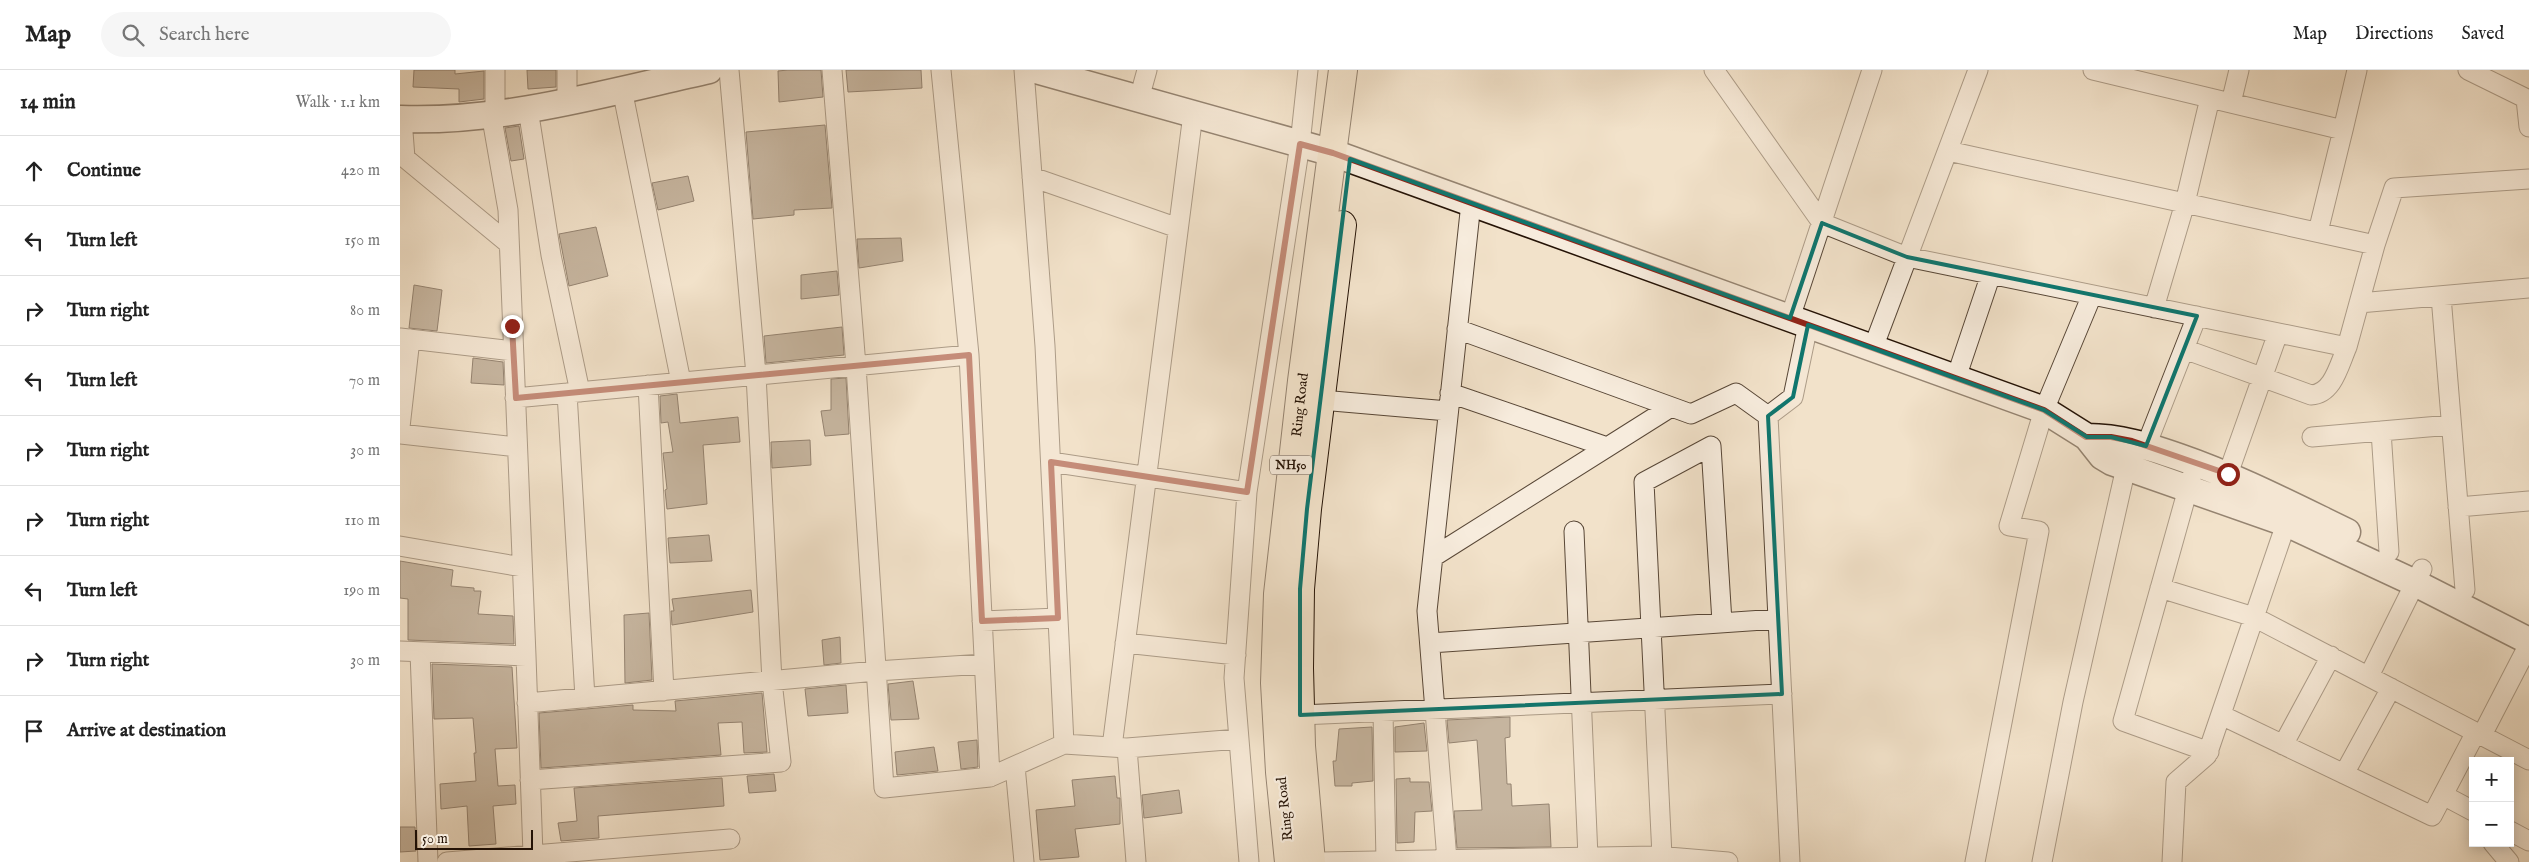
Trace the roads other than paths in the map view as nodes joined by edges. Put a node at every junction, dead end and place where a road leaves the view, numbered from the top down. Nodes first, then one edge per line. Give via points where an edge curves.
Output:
1 (495, 70) edge
2 (567, 70) edge
3 (709, 70) edge
4 (729, 70) edge
5 (832, 70) edge
6 (942, 70) edge
7 (1024, 70) edge
8 (1036, 70) edge
9 (1147, 70) edge
10 (1308, 70) edge
11 (1344, 70) edge
12 (1362, 70) edge
13 (1714, 70) edge
14 (1872, 70) edge
15 (1978, 70) edge
16 (2097, 70) edge
17 (2239, 70) edge
18 (2356, 70) edge
19 (2468, 70) edge
20 (622, 89) junction
21 (2210, 98) junction
22 (1139, 99) junction
23 (2528, 100) edge
24 (568, 101) junction
25 (2231, 103) junction
26 (528, 110) junction
27 (493, 113) junction
28 (1193, 114) junction
29 (401, 119) edge
30 (2529, 127) edge
31 (2343, 130) junction
32 (1300, 144) junction
33 (1948, 151) junction
34 (1342, 156) junction
35 (403, 159) edge
36 (1032, 177) junction
37 (2529, 179) edge
38 (1471, 203) junction
39 (2185, 203) junction
40 (1822, 223) junction
41 (1178, 228) junction
42 (2318, 232) junction
43 (509, 244) junction
44 (2376, 245) junction
45 (1907, 256) junction
46 (1991, 274) junction
47 (2529, 288) edge
48 (2092, 295) junction
49 (2441, 296) junction
50 (2360, 303) junction
51 (2154, 308) junction
52 (2197, 316) junction
53 (1799, 322) junction
54 (1457, 329) junction
55 (2278, 333) junction
56 (405, 338) edge
57 (2348, 347) junction
58 (1873, 348) junction
59 (2184, 350) junction
60 (514, 351) junction
61 (969, 355) junction
62 (856, 366) junction
63 (756, 375) junction
64 (2263, 377) junction
65 (1956, 378) junction
66 (681, 382) junction
67 (648, 385) junction
68 (573, 392) junction
69 (1450, 393) junction
70 (516, 398) junction
71 (1321, 400) junction
72 (1671, 407) junction
73 (2044, 410) junction
74 (1448, 411) junction
75 (1768, 416) junction
76 (2452, 426) junction
77 (400, 427) edge
78 (2381, 431) junction
79 (400, 434) edge
80 (2086, 437) junction
81 (2312, 437) dead end
82 (2139, 443) junction
83 (518, 447) junction
84 (1607, 447) junction
85 (1051, 462) junction
86 (2195, 463) junction
87 (2126, 467) junction
88 (2228, 474) junction
89 (1146, 477) junction
90 (2188, 489) junction
91 (1247, 492) junction
92 (2529, 501) edge
93 (2458, 507) junction
94 (2289, 514) junction
95 (1574, 531) dead end
96 (400, 546) edge
97 (2389, 552) junction
98 (1433, 557) junction
99 (522, 567) junction
100 (2419, 576) junction
101 (2160, 588) junction
102 (2465, 590) junction
103 (2254, 617) junction
104 (1058, 618) junction
105 (1778, 619) junction
106 (982, 621) junction
107 (1722, 622) junction
108 (2529, 623) edge
109 (1650, 627) junction
110 (1579, 632) junction
111 (1430, 642) junction
112 (1125, 643) junction
113 (2529, 643) edge
114 (400, 651) edge
115 (420, 652) junction
116 (1236, 655) junction
117 (526, 656) junction
118 (2331, 656) junction
119 (984, 664) junction
120 (876, 671) junction
121 (2369, 676) junction
122 (772, 680) junction
123 (2391, 688) junction
124 (664, 691) junction
125 (1782, 694) junction
126 (585, 698) junction
127 (1653, 700) junction
128 (528, 703) junction
129 (1583, 703) junction
130 (1435, 710) junction
131 (1383, 712) junction
132 (1300, 715) junction
133 (2221, 715) junction
134 (2479, 733) junction
135 (1239, 739) junction
136 (1064, 744) junction
137 (2283, 745) junction
138 (1119, 747) junction
139 (2209, 752) junction
140 (2529, 760) edge
141 (1015, 766) junction
142 (2344, 774) junction
143 (990, 777) junction
144 (530, 780) junction
145 (2443, 795) junction
146 (2469, 809) edge
147 (2514, 833) edge
148 (730, 838) dead end
149 (2529, 841) edge
150 (2496, 847) edge
151 (533, 855) junction
152 (1662, 856) junction
153 (1588, 857) junction
154 (1642, 859) edge
155 (1447, 860) junction
156 (1386, 861) edge
157 (428, 862) edge
158 (447, 862) edge
159 (1024, 862) edge
160 (1136, 862) edge
161 (1249, 862) edge
162 (1289, 862) edge
163 (1311, 862) edge
164 (1322, 862) edge
165 (1728, 862) edge
166 (1790, 862) edge
167 (1975, 862) edge
168 (2042, 862) edge
169 (2172, 862) edge
170 (2509, 862) edge

1 - 27 street
2 - 24 street
3 - 20 street
4 - 63 street
5 - 62 street
6 - 61 street
7 - 36 street
8 - 22 street
9 - 22 street
10 - 32 street
11 - 34 highway, Ring Road / NH50
12 - 34 highway, Ring Road / NH50
13 - 40 street
14 - 40 street
15 - 33 street
16 - 21 street
17 - 25 street
18 - 31 street
19 - 23 street
20 - 24 street
20 - 66 street
21 - 25 street
21 - 39 street
22 - 28 street
23 - 30 street
24 - 26 street
25 - 31 street
26 - 27 street
26 - 68 street
27 - 29 street via 426,120
27 - 43 street via 508,210
28 - 32 street
28 - 41 street
29 - 35 street
31 - 42 street
32 - 34 street
32 - 91 street
33 - 39 street
33 - 45 street
34 - 38 street
34 - 71 highway, Ring Road / NH50
34 - 162 highway, Ring Road / NH50 via 1300,391 1278,594 1275,683
35 - 43 street
36 - 41 street
36 - 85 street
37 - 44 street via 2394,188
38 - 53 street
38 - 54 street
39 - 42 street
39 - 51 street
40 - 45 street
40 - 53 street
41 - 89 street
42 - 44 street
43 - 60 street
44 - 50 street
45 - 46 street
45 - 58 street
46 - 48 street
46 - 65 street
47 - 49 street
48 - 51 street
48 - 73 street
49 - 50 street
49 - 76 street
50 - 57 street
51 - 52 street
52 - 55 street
52 - 59 street
53 - 58 street
53 - 75 street via 1792,397
54 - 69 street
54 - 72 street
55 - 57 street
55 - 64 street
56 - 60 street
56 - 77 street
57 - 64 street via 2328,389 2319,395
58 - 65 street
59 - 64 street
59 - 82 street
60 - 70 street
61 - 62 street
61 - 106 street
62 - 63 street
62 - 120 street
63 - 66 street
63 - 122 street
64 - 88 street
65 - 73 street
66 - 67 street
67 - 68 street
67 - 124 street
68 - 70 street
68 - 126 street
69 - 74 street
69 - 84 street
70 - 83 street
71 - 74 street
71 - 132 highway, Ring Road / NH50 via 1300,589
72 - 75 street via 1691,414 1736,393
72 - 84 street
73 - 80 street
73 - 167 street via 2009,526 2039,531
74 - 98 street
75 - 105 street
76 - 78 street
76 - 93 street
78 - 81 street
78 - 97 street
79 - 83 street
80 - 82 street via 2111,437
80 - 87 street via 2102,456
82 - 86 street
82 - 87 street
83 - 99 street
84 - 98 street
85 - 89 street
85 - 104 street
86 - 88 street
86 - 90 street
87 - 90 street
87 - 168 street via 2073,702
88 - 94 street
89 - 91 street
89 - 112 street
90 - 94 street
90 - 101 street
91 - 116 street
92 - 93 street
93 - 102 street
94 - 97 street
94 - 100 street
94 - 103 street
95 - 110 street
96 - 99 street
97 - 100 street
98 - 111 street via 1427,611
99 - 117 street
100 - 102 street
100 - 113 street
100 - 121 street
101 - 103 street
101 - 139 street via 2123,721
102 - 108 street
103 - 118 street
103 - 133 street
104 - 106 street
104 - 136 street
105 - 107 street
105 - 125 street
106 - 119 street
107 - 109 street
107 - 109 street via 1711,446 1644,482
109 - 110 street
109 - 127 street
110 - 111 street
110 - 129 street
111 - 130 street
112 - 116 street
112 - 138 street
113 - 134 street
114 - 115 street
115 - 117 street
115 - 157 street
116 - 135 street via 1234,678
117 - 128 street
118 - 121 street
118 - 137 street
119 - 120 street
119 - 143 street
120 - 122 street
120 - 143 street via 884,788
121 - 123 street
122 - 124 street
122 - 144 street via 781,762
123 - 134 street
123 - 142 street
124 - 126 street
125 - 127 street
125 - 166 street
126 - 128 street
127 - 129 street
127 - 152 street
128 - 144 street
129 - 130 street
129 - 153 street
130 - 131 street
130 - 155 street
131 - 132 street
131 - 156 street
132 - 163 highway, Ring Road / NH50
133 - 137 street
133 - 139 street
134 - 140 street
134 - 145 street
135 - 138 street
135 - 161 street
136 - 138 street
136 - 141 street
137 - 142 street
138 - 160 street
139 - 169 street via 2176,782
141 - 143 street
141 - 159 street
142 - 145 street via 2432,816
144 - 151 street
145 - 146 street
147 - 149 street
148 - 151 street
150 - 170 street
151 - 158 street
152 - 154 street
152 - 165 street
153 - 154 street
153 - 155 street
155 - 156 street
156 - 164 street

